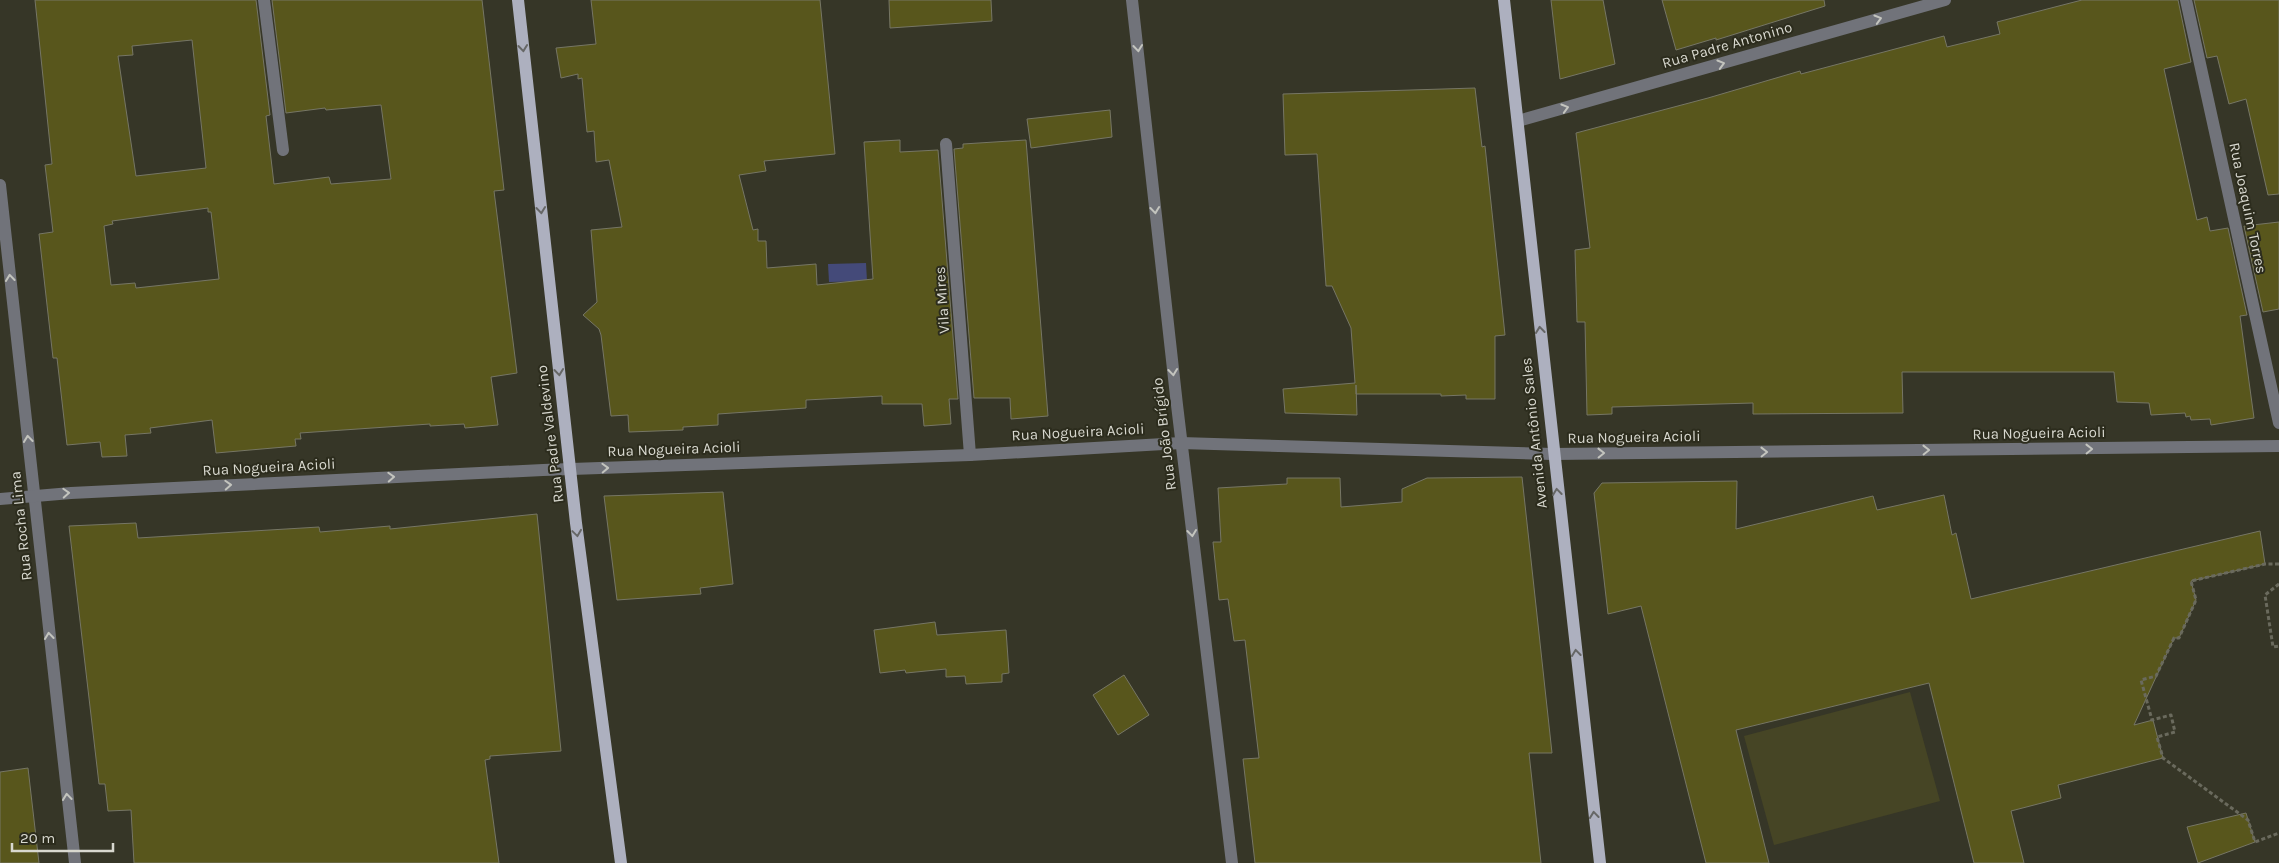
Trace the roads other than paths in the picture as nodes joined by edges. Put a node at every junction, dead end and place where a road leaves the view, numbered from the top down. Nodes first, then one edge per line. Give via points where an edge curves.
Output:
1 (264, 0) edge
2 (518, 0) edge
3 (1132, 0) edge
4 (1504, 0) edge
5 (1945, 0) edge
6 (2186, 0) edge
7 (1518, 121) junction
8 (946, 144) dead end
9 (283, 150) dead end
10 (0, 185) edge
11 (2279, 423) edge
12 (1181, 443) junction
13 (2279, 446) edge
14 (1553, 454) junction
15 (970, 455) junction
16 (571, 469) junction
17 (34, 495) junction
18 (0, 499) edge
19 (74, 863) edge
20 (621, 863) edge
21 (1232, 863) edge
22 (1600, 863) edge

1 - 9 street
2 -> 16 main road, Rua Padre Valdevino
3 -> 12 street, Rua João Brígido
4 - 7 main road, Avenida Antônio Sales
7 -> 5 street, Rua Padre Antonino
6 - 11 street, Rua Joaquim Torres
14 -> 7 main road, Avenida Antônio Sales
8 - 15 street, Vila Mires
17 -> 10 street, Rua Rocha Lima
12 - 14 street, Rua Nogueira Acioli
12 - 15 street, Rua Nogueira Acioli
12 -> 21 street, Rua João Brígido
14 -> 13 street, Rua Nogueira Acioli
22 -> 14 main road, Avenida Antônio Sales
16 -> 15 street, Rua Nogueira Acioli
17 -> 16 street, Rua Nogueira Acioli
16 -> 20 main road, Rua Padre Valdevino
17 - 18 street, Rua Nogueira Acioli
19 -> 17 street, Rua Rocha Lima

